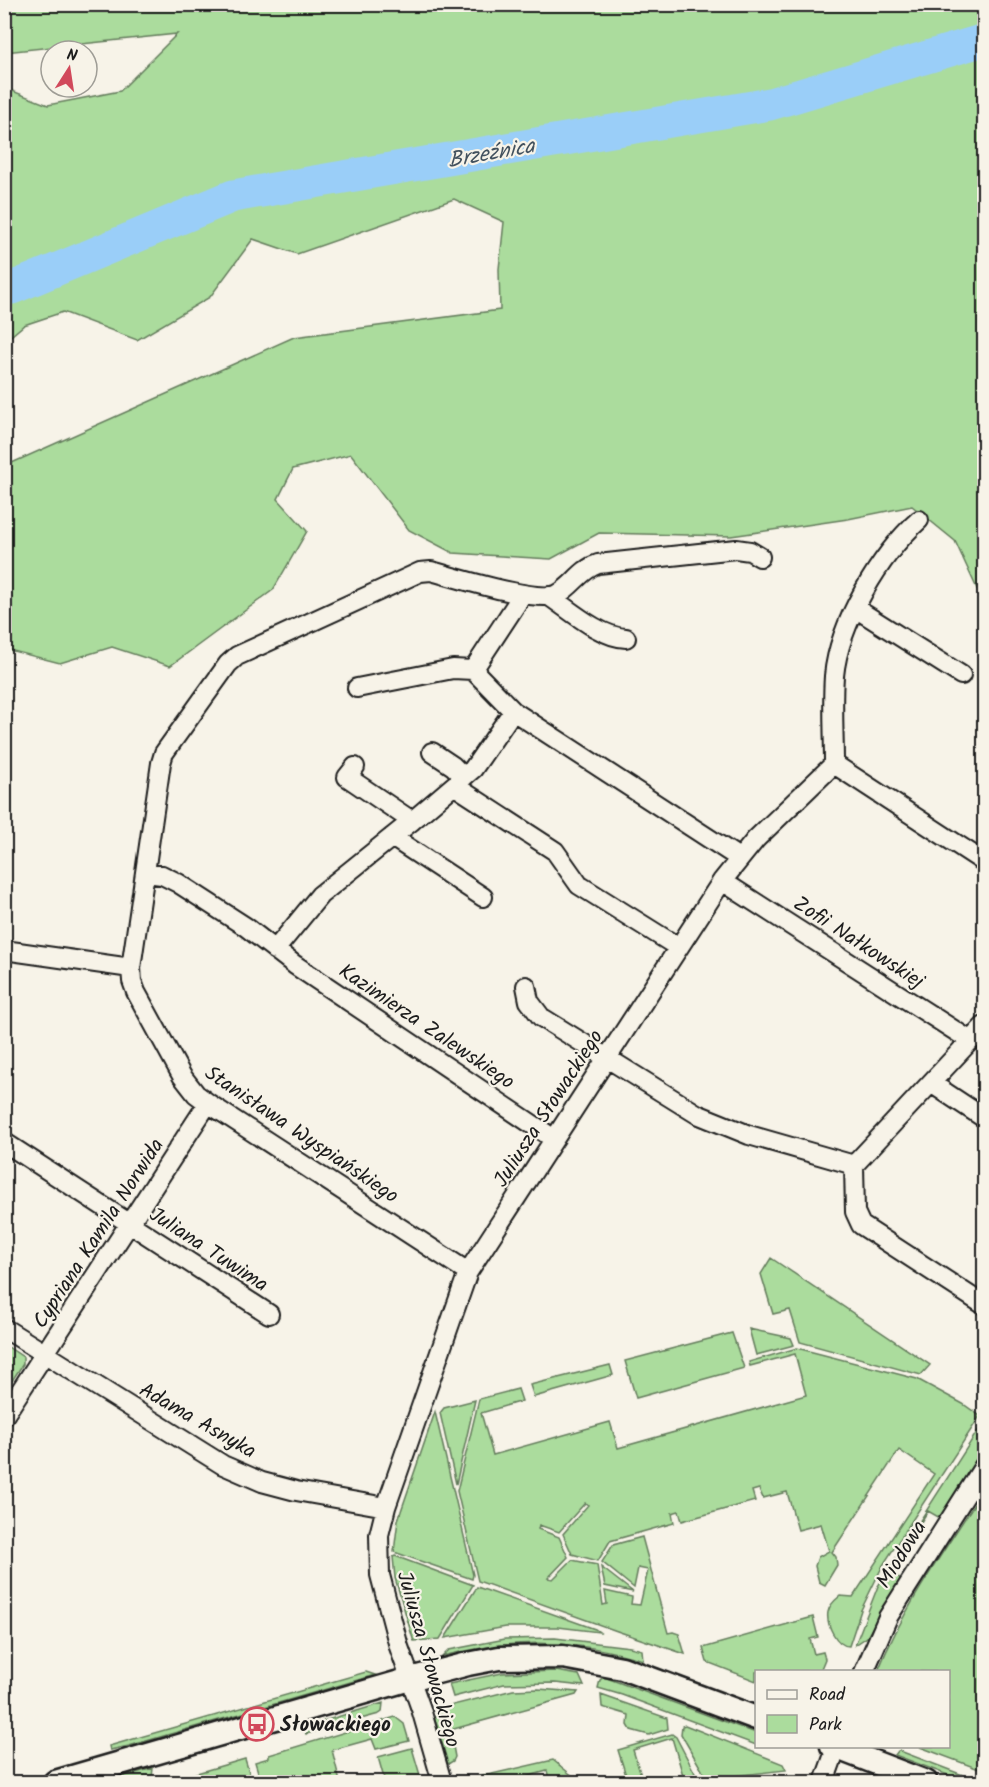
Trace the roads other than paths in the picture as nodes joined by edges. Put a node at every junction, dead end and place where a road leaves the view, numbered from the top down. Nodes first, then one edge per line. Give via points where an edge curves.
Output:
1 (919, 520) dead end
2 (760, 557) dead end
3 (523, 594) junction
4 (549, 596) junction
5 (855, 608) junction
6 (626, 638) dead end
7 (473, 670) junction
8 (961, 675) dead end
9 (357, 688) dead end
10 (513, 711) junction
11 (432, 752) dead end
12 (834, 764) junction
13 (355, 767) dead end
14 (460, 781) junction
15 (412, 821) junction
16 (392, 837) junction
17 (739, 858) junction
18 (984, 862) edge
19 (146, 873) junction
20 (722, 881) junction
21 (483, 897) dead end
22 (678, 947) junction
23 (4, 950) edge
24 (275, 950) junction
25 (131, 968) junction
26 (526, 986) dead end
27 (984, 1026) edge
28 (971, 1041) junction
29 (608, 1057) junction
30 (931, 1083) junction
31 (208, 1103) junction
32 (984, 1118) edge
33 (554, 1139) junction
34 (4, 1142) edge
35 (854, 1165) junction
36 (130, 1224) junction
37 (468, 1272) junction
38 (984, 1305) edge
39 (270, 1314) dead end
40 (4, 1328) edge
41 (46, 1354) junction
42 (4, 1416) edge
43 (984, 1466) edge
44 (386, 1507) junction
45 (864, 1670) edge
46 (410, 1679) junction
47 (755, 1718) edge
48 (835, 1748) edge
49 (838, 1748) edge
50 (55, 1782) edge
51 (442, 1782) edge
52 (824, 1782) edge
53 (926, 1782) edge

1 - 5 street via 888,555
2 - 4 street via 736,549 598,564
3 - 4 street, Stanisława Wyspiańskiego
3 - 7 street
3 - 19 street, Stanisława Wyspiańskiego via 431,571 420,572 237,656 164,753
4 - 6 street, Stanisława Wyspiańskiego via 604,633
5 - 8 street
5 - 12 street via 838,650 834,676
7 - 9 street via 453,669
7 - 10 street
10 - 14 street via 473,769
10 - 17 street
11 - 14 street via 453,766
12 - 17 street, Juliusza Słowackiego
12 - 18 street
13 - 15 street via 347,777
14 - 15 street
14 - 22 street via 555,851 579,885
15 - 16 street
16 - 21 street
16 - 24 street via 320,895
17 - 20 street, Juliusza Słowackiego
19 - 24 street, Kazimierza Zalewskiego via 178,883
19 - 25 street, Stanisława Wyspiańskiego
20 - 22 street, Juliusza Słowackiego
20 - 28 street, Zofii Nałkowskiej
22 - 29 street, Juliusza Słowackiego
23 - 25 street
24 - 33 street, Kazimierza Zalewskiego
25 - 31 street, Stanisława Wyspiańskiego via 136,992 182,1076
26 - 29 street via 529,1001 541,1017
27 - 28 street
28 - 30 street
29 - 33 street, Juliusza Słowackiego
29 - 35 street via 697,1114 749,1135
30 - 32 street
30 - 35 street
31 - 36 street, Cypriana Kamila Norwida
31 - 37 street, Stanisława Wyspiańskiego
33 - 37 street, Juliusza Słowackiego
34 - 36 street, Juliana Tuwima
35 - 38 street via 855,1212 861,1225
36 - 39 street, Juliana Tuwima
36 - 41 street, Cypriana Kamila Norwida
37 - 44 street, Juliusza Słowackiego
40 - 41 street, Adama Asnyka
41 - 42 street, Cypriana Kamila Norwida
41 - 44 street, Adama Asnyka via 223,1465 296,1491
43 - 45 street, Miodowa via 888,1617
44 - 46 street, Juliusza Słowackiego via 379,1535 380,1575
46 - 47 street via 499,1658 563,1657 622,1668
46 - 50 street
46 - 51 street, Juliusza Słowackiego
48 - 52 street
49 - 53 street

